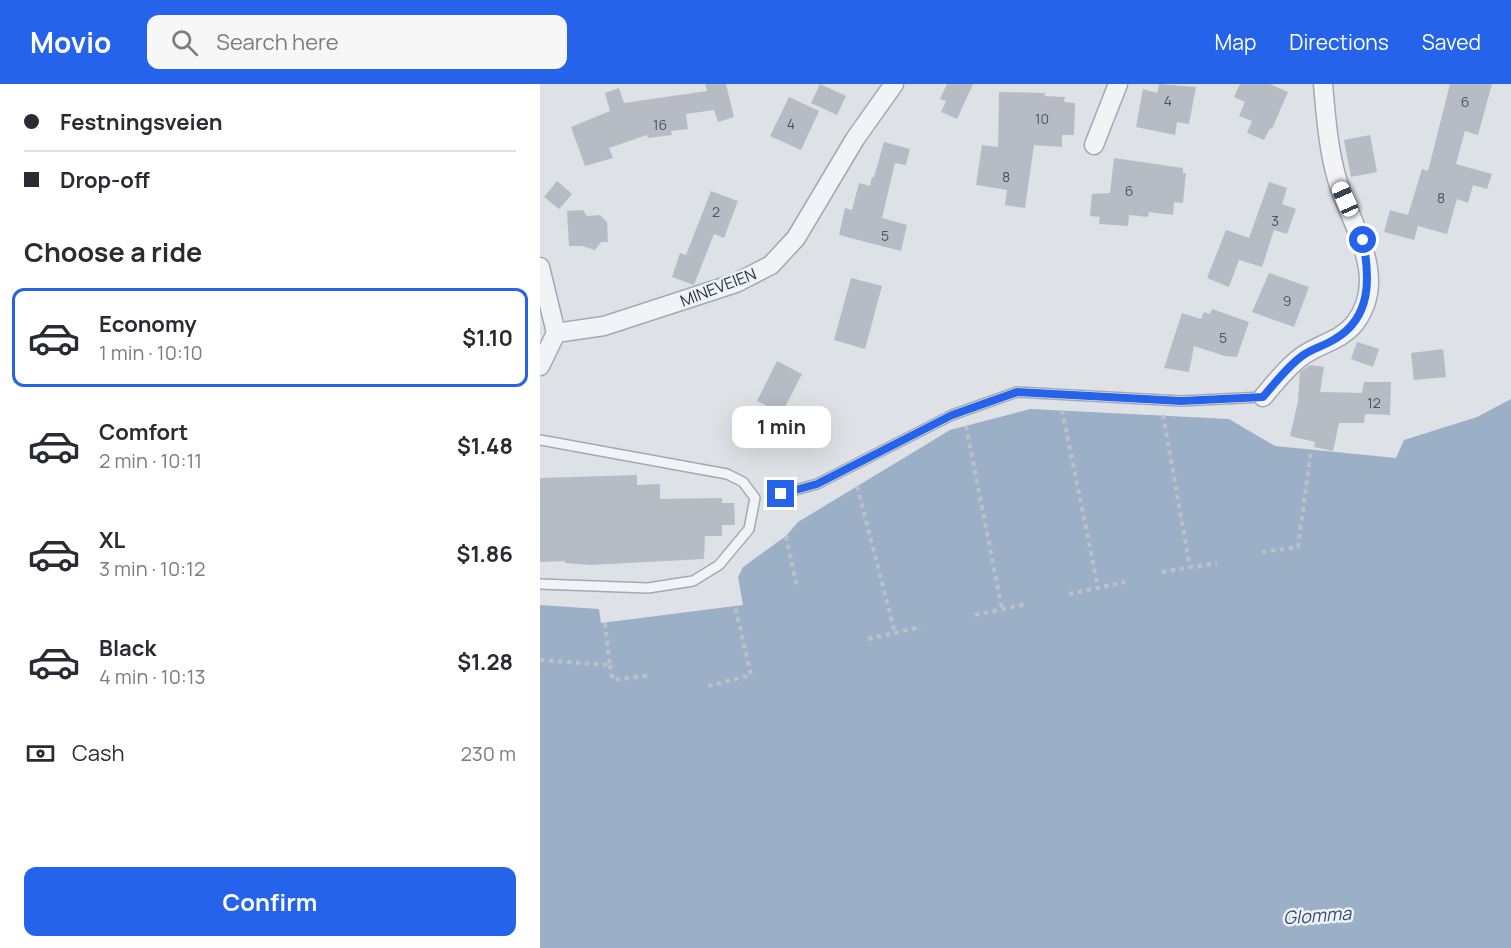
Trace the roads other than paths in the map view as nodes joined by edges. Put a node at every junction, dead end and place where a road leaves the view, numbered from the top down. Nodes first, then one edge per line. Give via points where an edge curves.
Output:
1 (894, 84) edge
2 (1118, 84) edge
3 (1323, 84) edge
4 (1094, 145) dead end
5 (540, 267) edge
6 (556, 333) junction
7 (540, 366) edge
8 (1263, 397) joint
9 (540, 440) edge
10 (781, 494) dead end
11 (540, 584) edge

1 - 6 street, MINEVEIEN via 855,139 796,238 771,265 736,283 604,326
2 - 4 street
3 - 8 street via 1330,149 1337,181 1363,240 1367,290 1363,309 1349,330 1303,355
5 - 6 street
6 - 7 street
8 - 10 lane via 1181,401 1017,392 952,415 817,484
9 - 11 lane via 727,474 743,482 755,498 749,529 719,565 693,582 648,588

